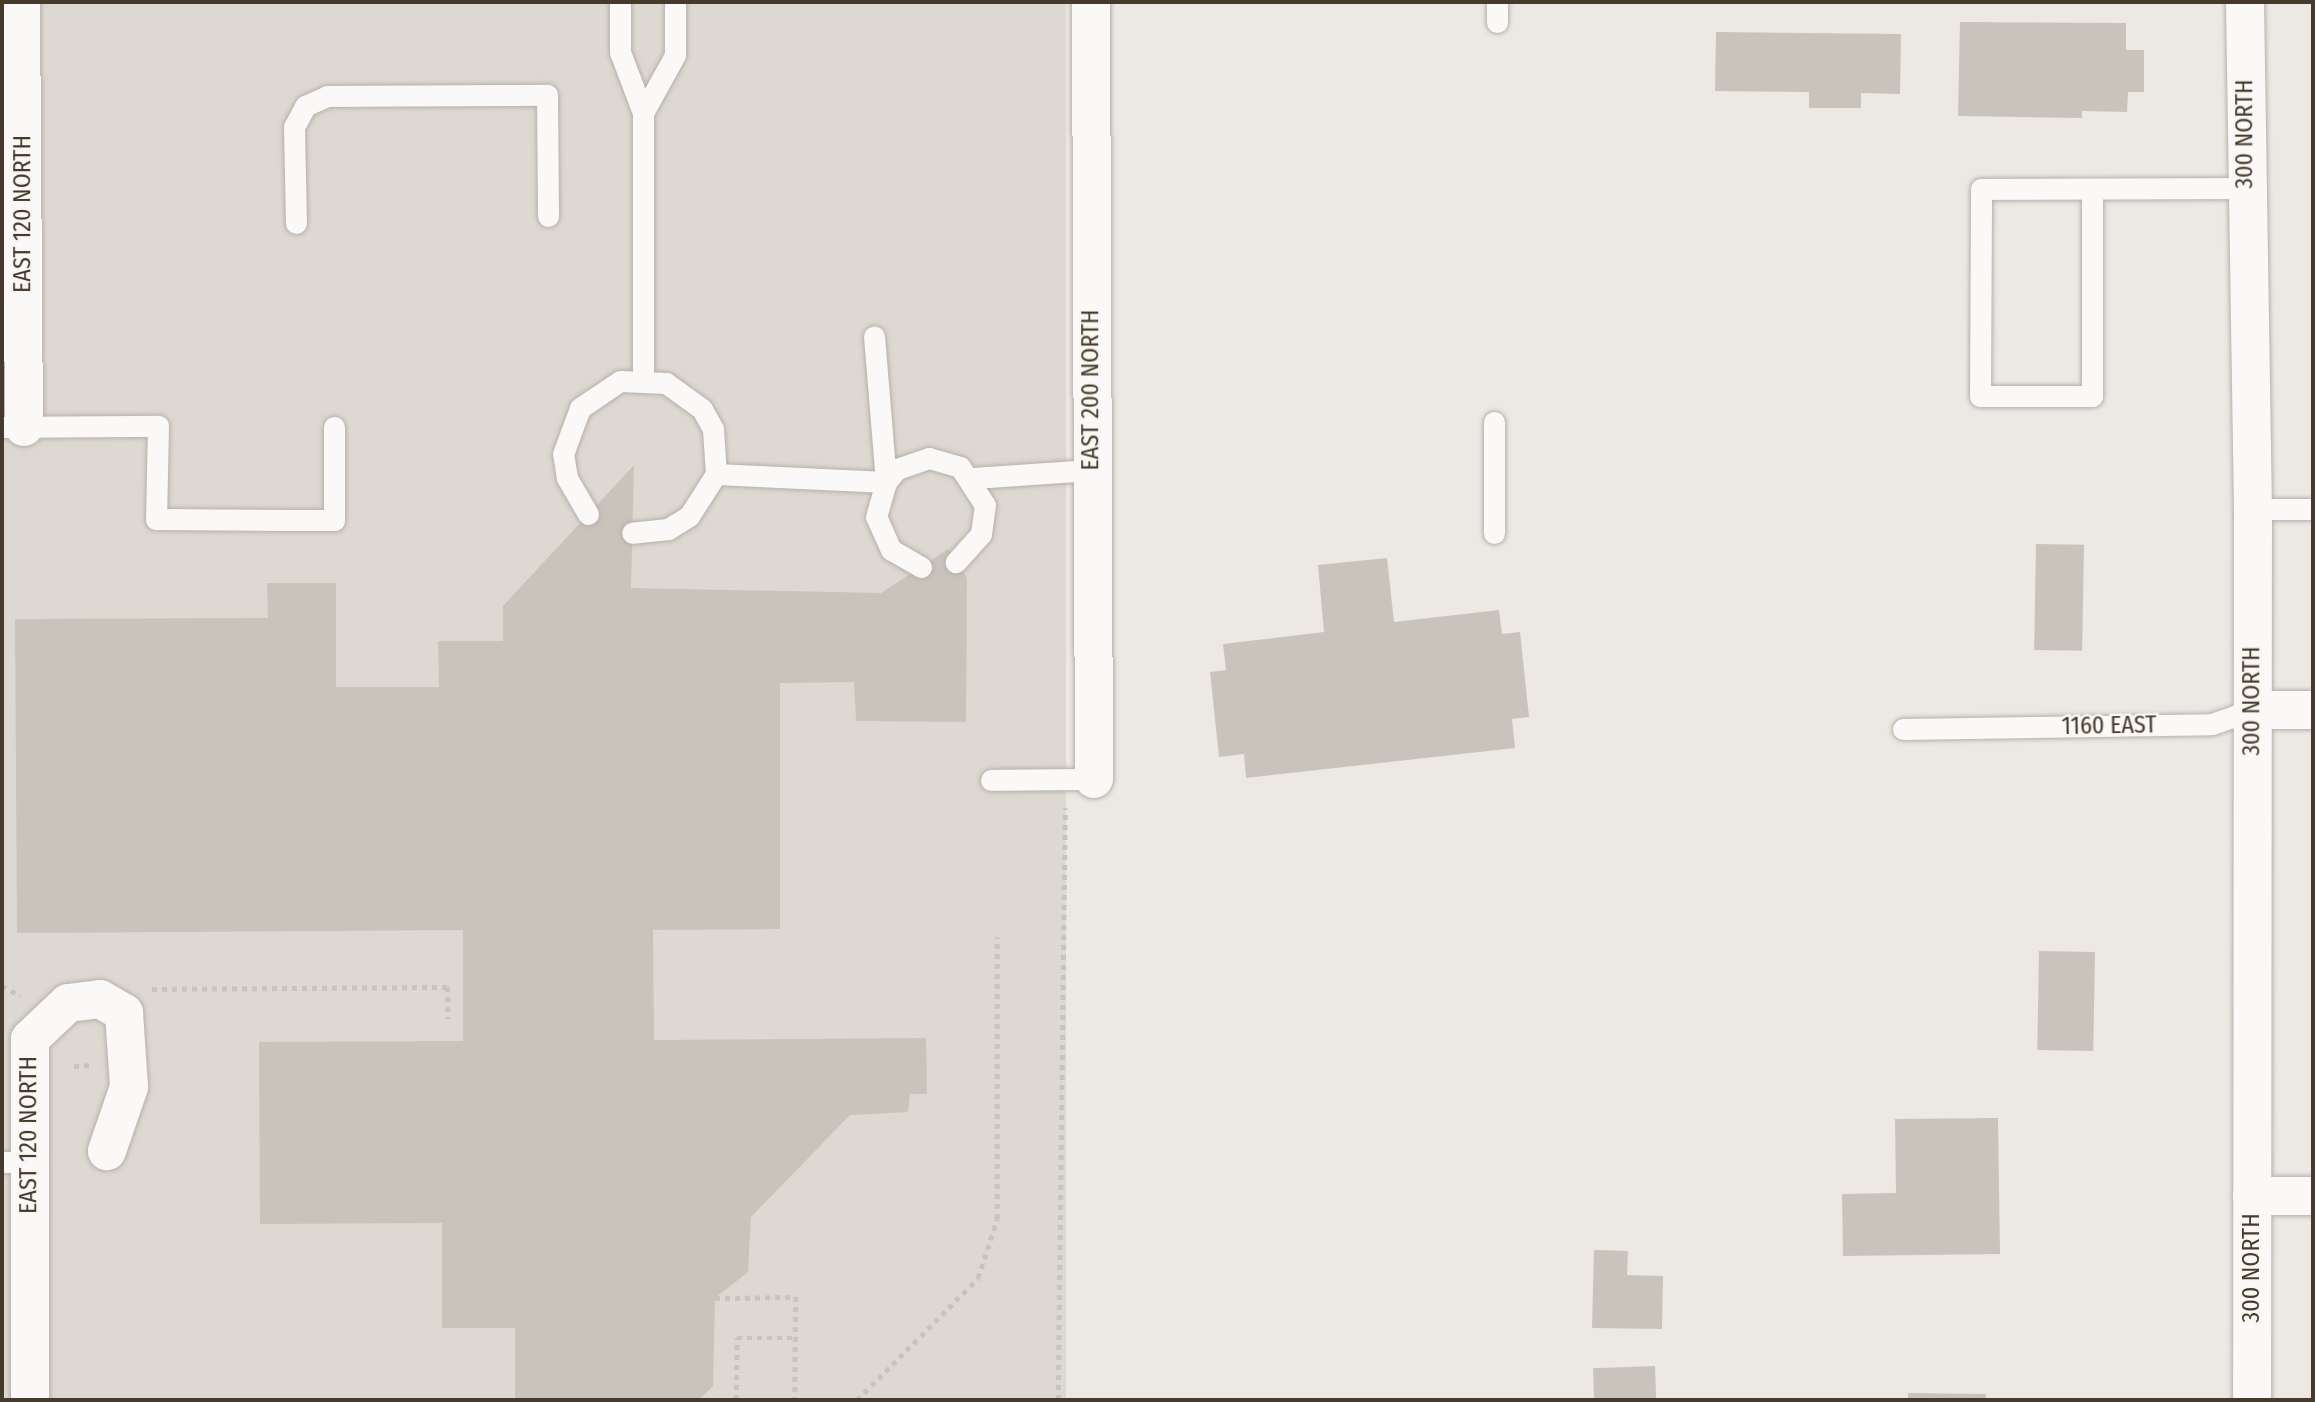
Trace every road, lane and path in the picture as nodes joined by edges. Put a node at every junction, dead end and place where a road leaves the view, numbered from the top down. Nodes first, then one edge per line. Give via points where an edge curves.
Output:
1 (21, 2) edge
2 (620, 2) edge
3 (675, 2) edge
4 (1091, 2) edge
5 (2245, 2) edge
6 (643, 113) junction
7 (2245, 188) junction
8 (2092, 190) junction
9 (548, 216) dead end
10 (296, 223) dead end
11 (874, 336) dead end
12 (643, 379) junction
13 (1494, 422) dead end
14 (13, 427) edge
15 (334, 427) dead end
16 (1091, 470) junction
17 (716, 474) junction
18 (973, 478) junction
19 (886, 482) junction
20 (2253, 509) junction
21 (2313, 509) edge
22 (588, 514) dead end
23 (632, 533) dead end
24 (1494, 533) dead end
25 (956, 562) dead end
26 (921, 567) dead end
27 (2252, 710) junction
28 (2313, 710) edge
29 (1903, 729) dead end
30 (991, 779) dead end
31 (1080, 789) junction
32 (997, 937) dead end
33 (2, 986) edge
34 (144, 989) dead end
35 (25, 999) dead end
36 (448, 1019) dead end
37 (107, 1150) dead end
38 (15, 1162) edge
39 (2252, 1196) junction
40 (2313, 1196) edge
41 (715, 1298) dead end
42 (795, 1338) junction
43 (30, 1400) edge
44 (737, 1400) edge
45 (795, 1400) edge
46 (857, 1400) edge
47 (1058, 1400) edge
48 (2252, 1400) edge

1 - 14 street, EAST 120 NORTH
2 - 6 lane via 620,52
3 - 6 lane via 675,55
4 - 16 street, EAST 200 NORTH
5 - 7 street, 300 NORTH
6 - 12 lane
7 - 8 lane
7 - 20 street, 300 NORTH
8 - 8 lane via 1980,189 1980,396 2092,396
9 - 10 lane via 547,95 327,96 305,106 294,127
11 - 19 lane
12 - 17 lane via 686,393 702,409 713,429
12 - 22 lane via 598,392 569,429 567,478
13 - 24 lane
14 - 15 lane via 158,426 156,519 334,520
16 - 18 lane
16 - 31 street, EAST 200 NORTH
17 - 19 lane
17 - 23 lane via 690,516 668,529
18 - 19 lane via 960,467 929,458 912,461
18 - 25 lane via 985,519 972,550
19 - 26 lane via 876,517 880,535 905,562
20 - 21 lane
20 - 27 street, 300 NORTH
27 - 28 street, 1160 EAST
27 - 29 lane, 1160 EAST via 2212,724
27 - 39 street, 300 NORTH
30 - 31 lane
31 - 47 path
32 - 46 path via 997,1219 978,1278
33 - 35 path
34 - 36 path via 448,987
37 - 38 street, EAST 120 NORTH via 129,1087 124,1013 100,999 68,1003 30,1039
38 - 43 street, EAST 120 NORTH
39 - 40 street
39 - 48 street, 300 NORTH
41 - 42 path via 796,1297
42 - 44 path via 737,1338
42 - 45 path

